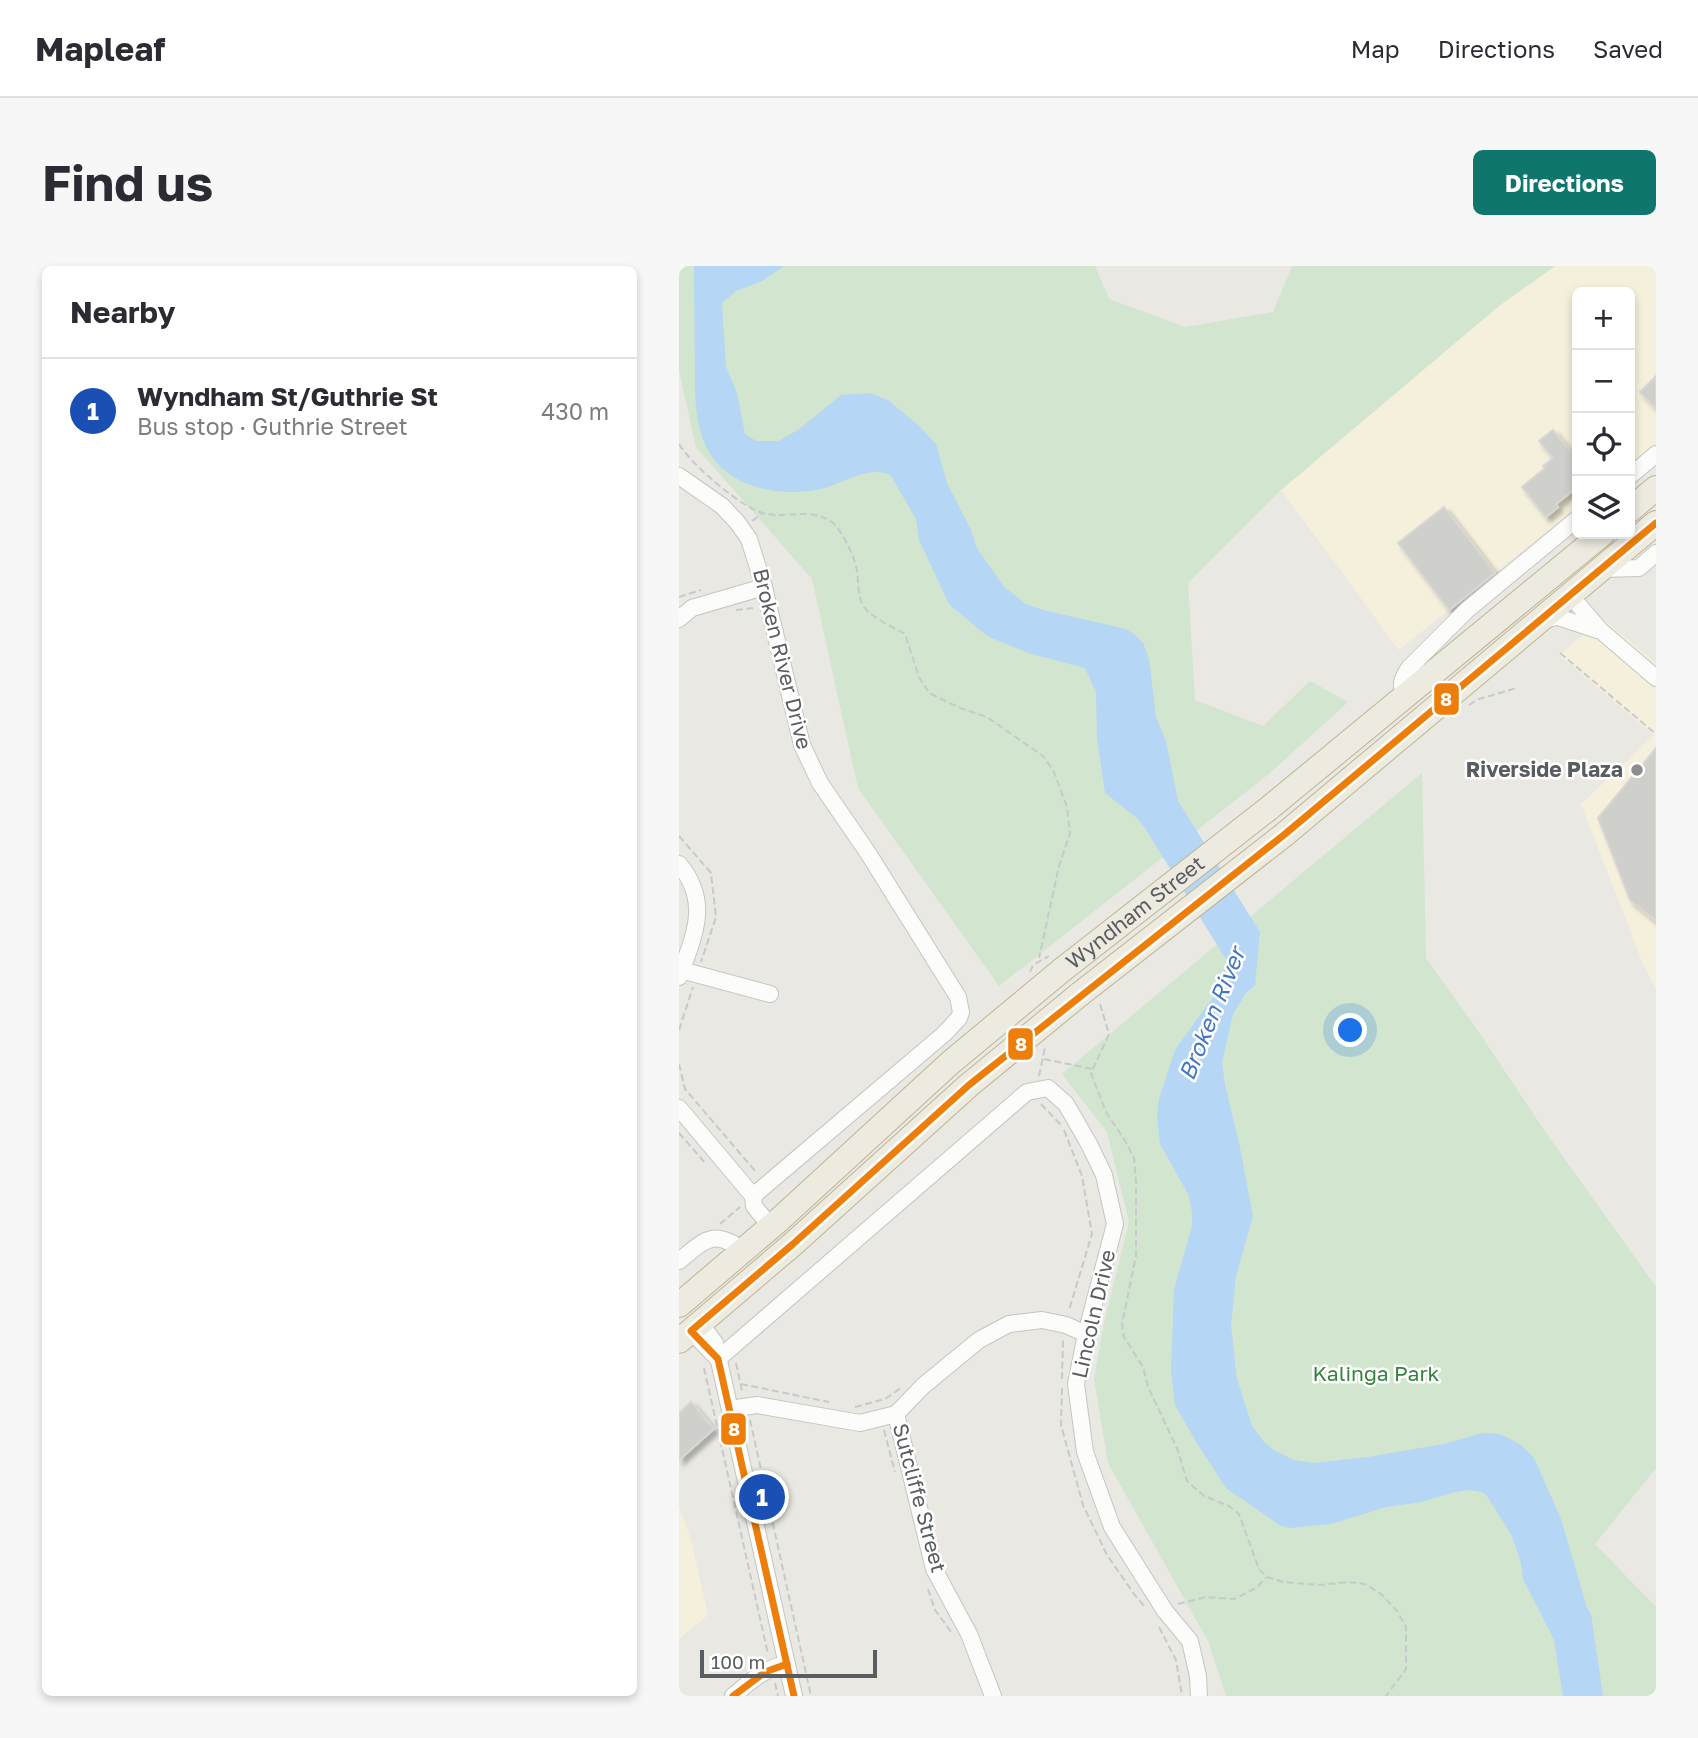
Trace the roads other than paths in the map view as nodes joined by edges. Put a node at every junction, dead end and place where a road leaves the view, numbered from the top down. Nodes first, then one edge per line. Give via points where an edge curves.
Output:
1 (1656, 454) edge
2 (679, 466) edge
3 (1635, 472) edge
4 (679, 476) edge
5 (1656, 488) edge
6 (698, 489) junction
7 (1635, 506) edge
8 (1572, 523) edge
9 (1656, 523) edge
10 (1596, 539) edge
11 (1656, 553) edge
12 (1519, 567) junction
13 (1601, 569) junction
14 (764, 587) junction
15 (1570, 595) junction
16 (1527, 597) junction
17 (679, 620) edge
18 (1539, 621) junction
19 (1497, 622) junction
20 (1600, 631) junction
21 (1656, 678) edge
22 (1406, 696) junction
23 (1448, 698) junction
24 (679, 864) edge
25 (680, 973) edge
26 (770, 994) dead end
27 (679, 1108) edge
28 (753, 1196) junction
29 (775, 1223) junction
30 (793, 1244) junction
31 (744, 1251) junction
32 (679, 1261) edge
33 (679, 1307) edge
34 (690, 1332) edge
35 (1086, 1334) junction
36 (718, 1359) junction
37 (730, 1409) junction
38 (896, 1414) junction
39 (779, 1665) junction
40 (733, 1696) edge
41 (795, 1696) edge
42 (993, 1696) edge
43 (1199, 1696) edge

1 - 3 street
2 - 6 street, Broken River Drive
4 - 6 street, Broken River Drive
5 - 7 highway
6 - 14 street, Broken River Drive via 742,528
8 - 12 street
9 - 13 highway, Wyndham Street
10 - 16 highway, Wyndham Street
11 - 13 street via 1639,568
12 - 19 street
12 - 22 street via 1409,668 1402,684
13 - 15 highway, Wyndham Street
14 - 17 street via 692,608
14 - 28 street, Broken River Drive via 810,765 958,997 961,1012 944,1034
15 - 16 highway
15 - 18 highway, Wyndham Street
15 - 20 street
16 - 19 highway, Wyndham Street
18 - 20 street via 1558,617
18 - 23 highway, Wyndham Street
19 - 22 highway, Wyndham Street
20 - 21 street
22 - 23 highway via 1417,703
22 - 29 highway, Wyndham Street, bridge via 1268,809 1058,962
23 - 30 highway, Wyndham Street, bridge via 1088,996 969,1085
24 - 25 street via 698,901 697,929
25 - 26 street
27 - 28 street
28 - 29 street via 754,1206
29 - 30 highway
29 - 31 highway, Wyndham Street
30 - 34 highway, Wyndham Street
31 - 32 street via 729,1240 716,1238 702,1242
31 - 33 highway, Wyndham Street
33 - 34 highway
34 - 36 street
35 - 36 street, Lincoln Drive via 1115,1224 1104,1175 1089,1144 1066,1104 1042,1089 1027,1092
35 - 38 street via 1042,1320 1009,1324 979,1340
35 - 43 street, Lincoln Drive via 1076,1384 1085,1452 1112,1527 1165,1611 1190,1641
36 - 37 street
37 - 38 street via 757,1405 860,1423
37 - 39 street
38 - 42 street, Sutcliffe Street via 934,1569 969,1634
39 - 40 street via 761,1672
39 - 41 street

